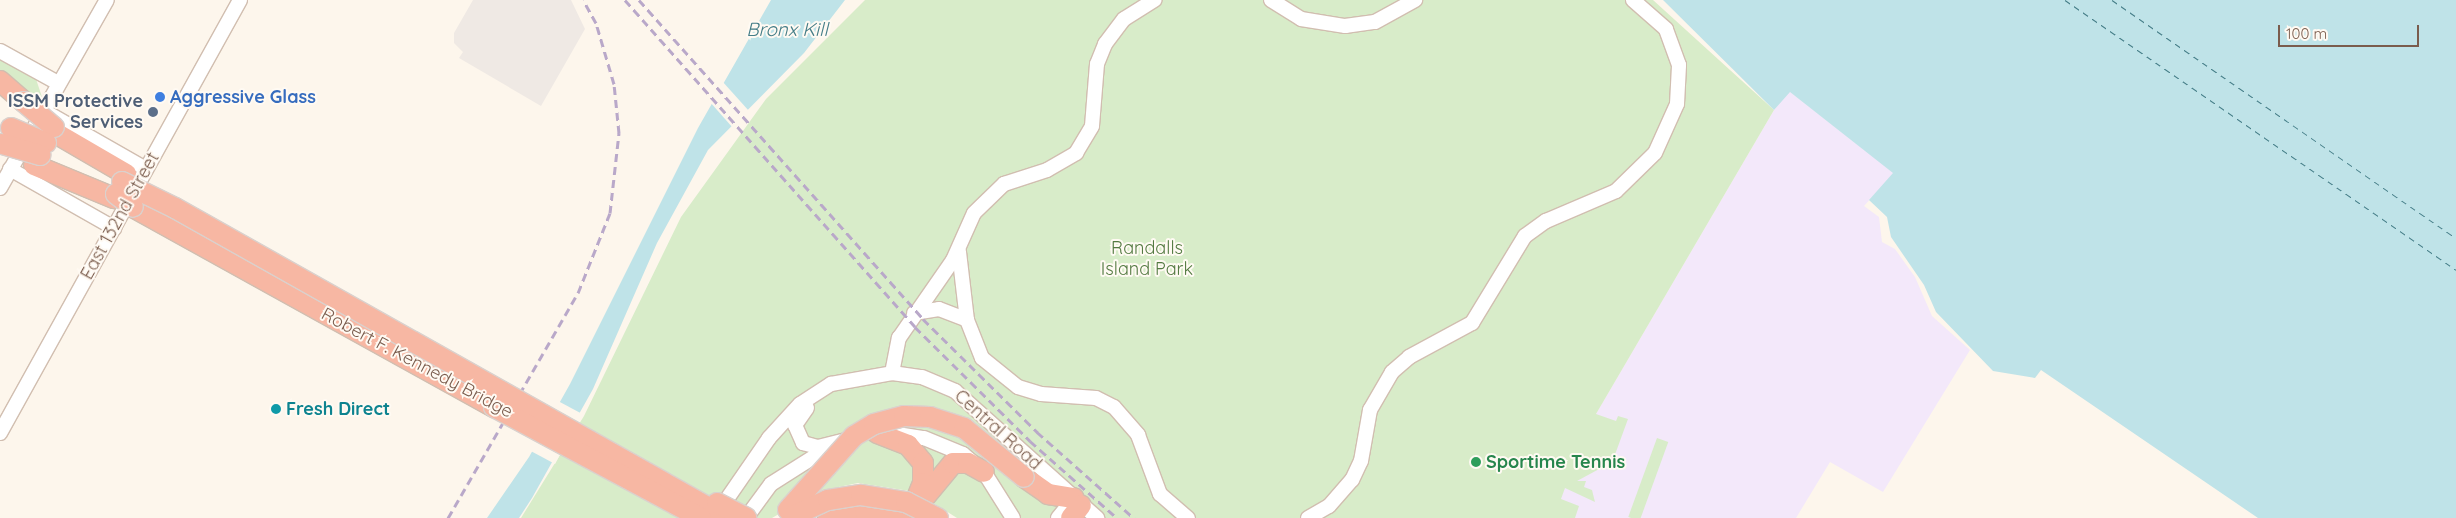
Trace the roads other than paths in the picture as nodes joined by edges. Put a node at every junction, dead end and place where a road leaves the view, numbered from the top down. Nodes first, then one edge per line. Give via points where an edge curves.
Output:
1 (107, 0) edge
2 (240, 0) edge
3 (1155, 0) edge
4 (1271, 0) edge
5 (1415, 0) edge
6 (1634, 0) edge
7 (0, 51) edge
8 (0, 80) edge
9 (58, 83) junction
10 (0, 99) edge
11 (8, 135) edge
12 (45, 139) junction
13 (146, 169) junction
14 (120, 187) junction
15 (0, 188) edge
16 (114, 228) junction
17 (959, 251) junction
18 (914, 313) junction
19 (967, 320) junction
20 (892, 373) junction
21 (855, 379) junction
22 (494, 407) junction
23 (0, 433) edge
24 (877, 433) junction
25 (840, 442) junction
26 (984, 472) junction
27 (662, 479) junction
28 (1075, 507) edge
29 (789, 516) edge
30 (908, 517) edge
31 (682, 518) edge
32 (701, 518) edge
33 (714, 518) edge
34 (728, 518) edge
35 (746, 518) edge
36 (828, 518) edge
37 (938, 518) edge
38 (1013, 518) edge
39 (1058, 518) edge
40 (1097, 518) edge
41 (1188, 518) edge
42 (1308, 518) edge

1 - 9 street
2 - 13 street, East 132nd Street
3 - 17 street via 1124,19 1105,44 1097,64 1094,118 1083,144 1061,164 1014,178 995,190 974,213
4 - 5 street via 1302,18 1345,26 1375,22
6 - 42 street via 1666,29 1679,65 1677,104 1655,153 1616,191 1546,221 1525,236 1472,323 1409,357 1392,372 1370,410 1361,461 1352,480 1329,506
7 - 9 street
8 - 11 highway
9 - 12 street
10 - 11 highway
11 - 12 highway
11 - 12 highway
11 - 12 street
11 - 15 street
11 - 16 street
12 - 13 street
12 - 14 highway
12 - 14 highway via 83,149
13 - 16 street, East 132nd Street
14 - 22 highway, Robert F. Kennedy Bridge, bridge via 133,207
14 - 27 highway, Robert F. Kennedy Bridge, bridge via 175,208
16 - 23 street, East 132nd Street
17 - 18 street
17 - 19 street
18 - 19 street via 939,309
18 - 20 street via 895,344
19 - 41 street via 982,358 1018,387 1041,394 1096,398 1122,413 1138,435 1160,494
20 - 21 street, Central Road
20 - 28 street, Central Road via 922,377 955,391
21 - 25 street via 810,406 795,425 799,440 807,445
21 - 33 street, Central Road via 831,384 791,412
22 - 31 highway, bridge via 534,435
22 - 32 highway, Robert F. Kennedy Bridge, bridge
24 - 25 street
24 - 26 street via 934,441 963,454
24 - 30 highway via 908,445 923,464 923,483
25 - 35 street via 771,484
26 - 30 highway via 964,462 948,466
26 - 38 street
27 - 34 highway, Robert F. Kennedy Bridge, bridge
27 - 35 highway, bridge
28 - 29 highway, bridge via 1048,494 956,424 930,417 897,418 874,424 848,441
28 - 39 street
28 - 40 street, Central Road
29 - 37 highway, bridge via 828,500 861,495 906,502
30 - 36 highway via 874,511

